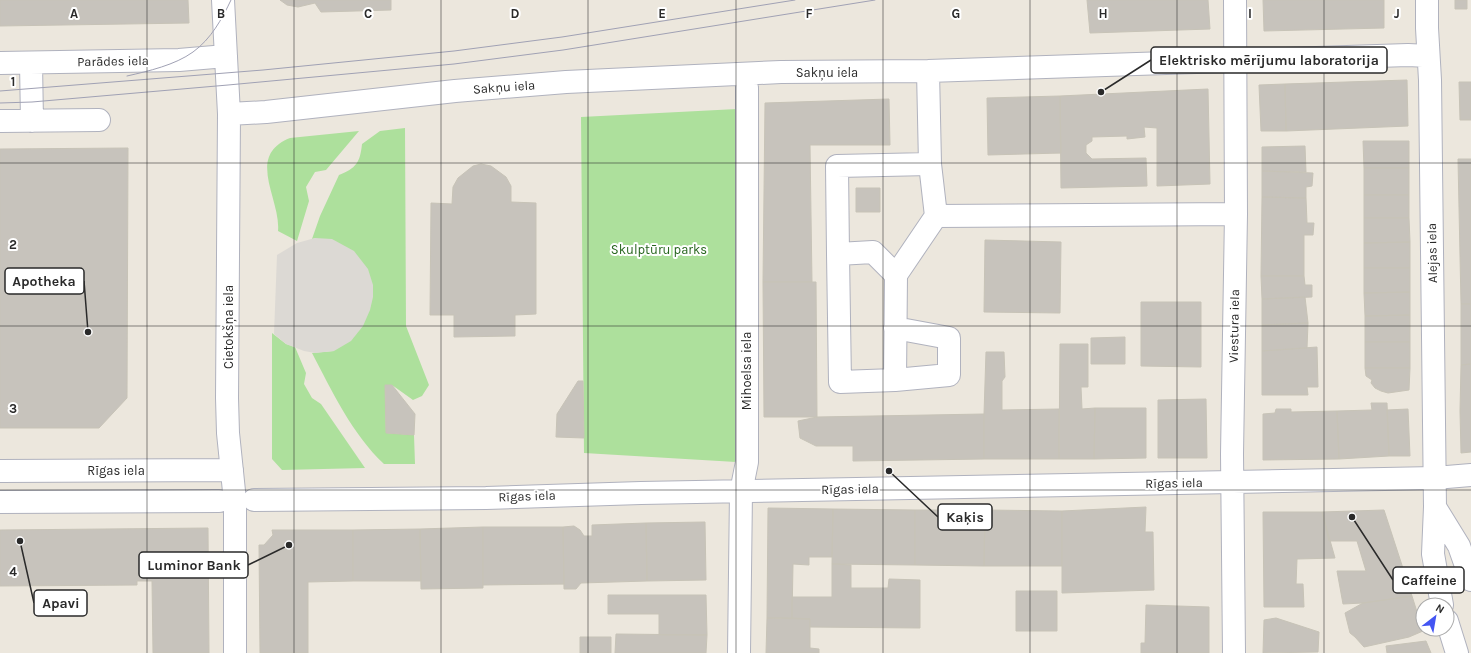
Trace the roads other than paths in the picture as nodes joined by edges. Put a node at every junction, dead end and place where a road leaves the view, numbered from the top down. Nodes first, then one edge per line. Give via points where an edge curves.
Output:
1 (223, 0) edge
2 (1235, 0) edge
3 (1427, 0) edge
4 (226, 56) junction
5 (1428, 56) junction
6 (1236, 62) junction
7 (0, 63) edge
8 (31, 63) junction
9 (928, 71) junction
10 (747, 88) dead end
11 (229, 114) junction
12 (99, 120) dead end
13 (0, 121) edge
14 (32, 121) junction
15 (930, 164) junction
16 (1236, 214) junction
17 (936, 216) junction
18 (838, 254) junction
19 (896, 275) junction
20 (895, 328) junction
21 (895, 380) junction
22 (232, 470) junction
23 (0, 471) edge
24 (1471, 475) edge
25 (1435, 478) junction
26 (1233, 482) junction
27 (741, 492) junction
28 (254, 500) dead end
29 (220, 501) dead end
30 (0, 502) edge
31 (1435, 507) junction
32 (1466, 577) edge
33 (1441, 597) edge
34 (1452, 637) edge
35 (235, 653) edge
36 (739, 653) edge
37 (1234, 653) edge
38 (1457, 653) edge

1 - 4 street, Cietokšņa iela
2 - 6 street, Viestura iela
3 - 5 street, Alejas iela
4 - 8 street, Parādes iela via 179,60
4 - 11 street, Cietokšņa iela
5 - 6 street, Sakņu iela
5 - 25 street, Alejas iela
6 - 9 street, Sakņu iela
6 - 16 street, Viestura iela
7 - 8 street, Parādes iela
8 - 14 street
9 - 11 street, Sakņu iela via 781,72 566,82
9 - 15 street
10 - 27 street, Mihoelsa iela via 747,462
11 - 22 street, Cietokšņa iela via 227,398
12 - 14 street
13 - 14 street
15 - 17 street
15 - 18 street via 837,166
16 - 17 street
16 - 26 street, Viestura iela
17 - 19 street
18 - 19 street via 873,252
18 - 21 street via 840,382
19 - 20 street
20 - 21 street
20 - 21 street via 949,338 949,374
22 - 23 street, Rīgas iela
22 - 35 street, Cietokšņa iela via 235,501
24 - 25 street, Rīgas iela
25 - 26 street, Rīgas iela
25 - 31 street, Alejas iela
26 - 27 street, Rīgas iela
26 - 37 street, Viestura iela
27 - 28 street, Rīgas iela
27 - 36 street, Mihoelsa iela
29 - 30 street
31 - 32 street via 1459,546
31 - 33 street, Alejas iela via 1433,554
34 - 38 street

